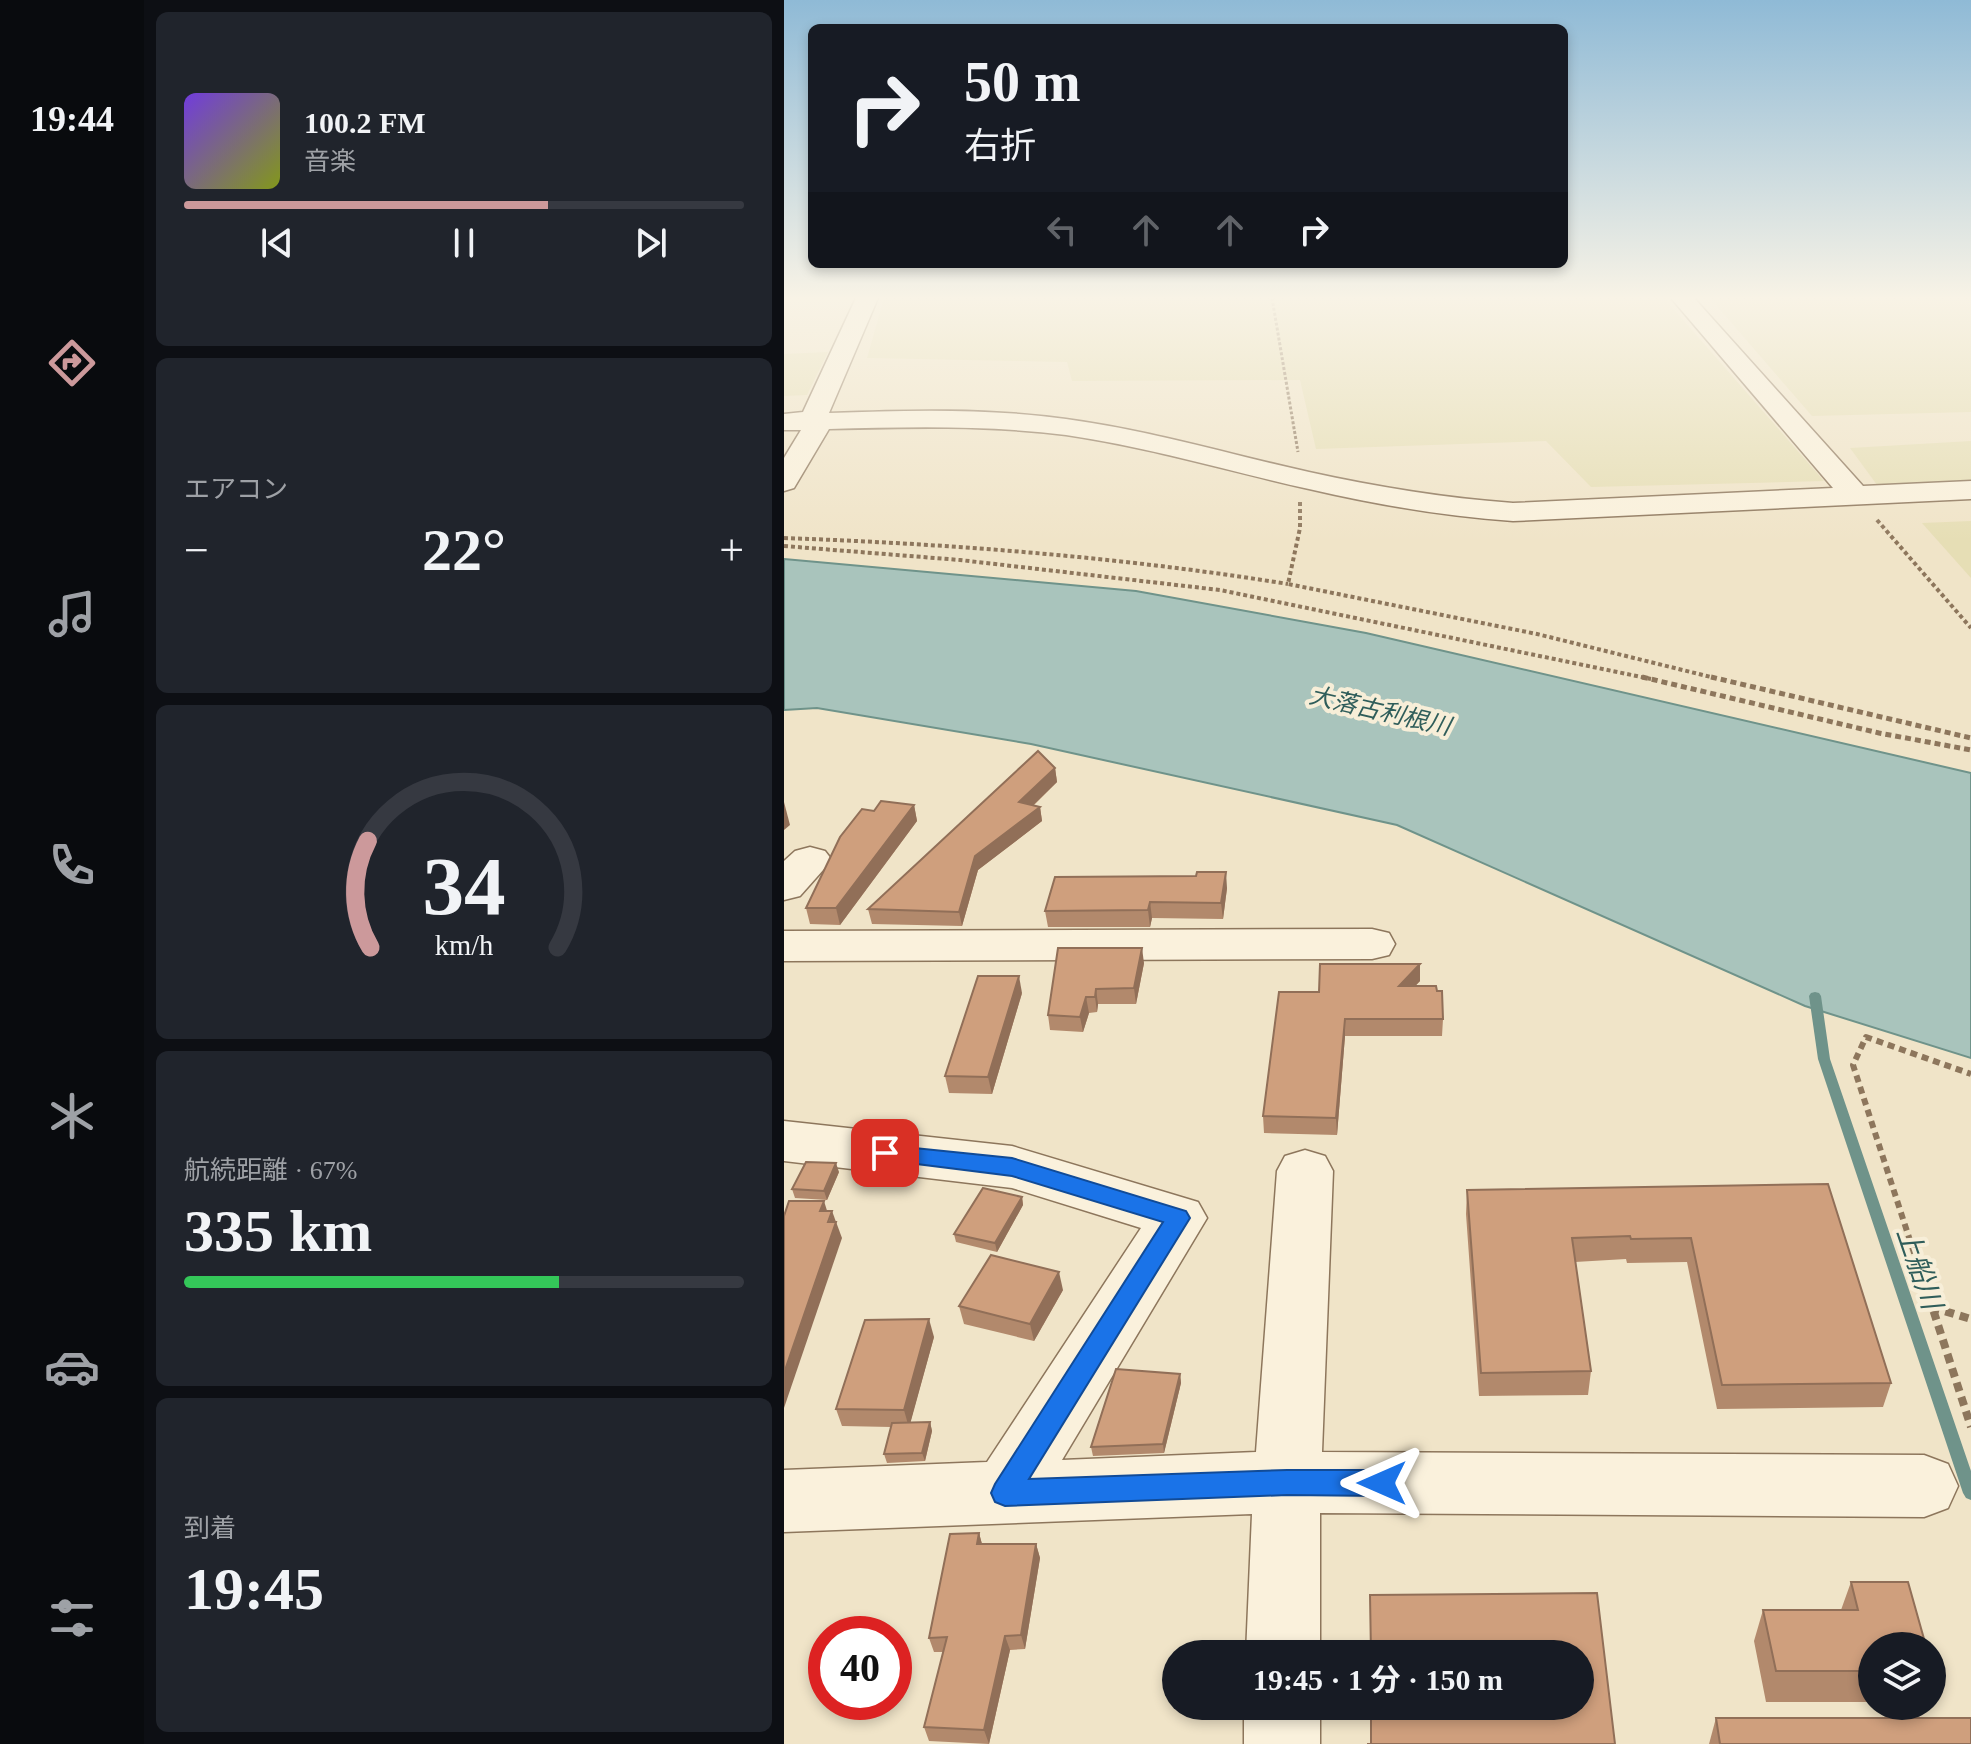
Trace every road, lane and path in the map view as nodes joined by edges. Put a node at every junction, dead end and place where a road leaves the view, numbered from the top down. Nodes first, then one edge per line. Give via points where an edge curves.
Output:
1 (830, 379) edge
2 (1286, 379) edge
3 (1753, 379) edge
4 (803, 422) edge
5 (1300, 477) junction
6 (784, 482) edge
7 (1971, 490) edge
8 (1855, 495) junction
9 (784, 538) edge
10 (784, 546) edge
11 (1288, 584) junction
12 (1971, 628) edge
13 (1971, 738) edge
14 (1971, 750) edge
15 (1372, 944) dead end
16 (784, 946) edge
17 (1971, 1074) edge
18 (784, 1141) edge
19 (1305, 1171) dead end
20 (1930, 1307) junction
21 (1971, 1319) edge
22 (1971, 1427) edge
23 (1287, 1482) junction
24 (1924, 1486) dead end
25 (1005, 1493) junction
26 (784, 1501) edge
27 (1283, 1640) edge
28 (1282, 1720) edge
29 (1282, 1744) edge

1 - 4 street via 814,416
2 - 5 path
3 - 8 street
4 - 5 street via 968,418 1030,424 1103,433
4 - 6 street
5 - 8 street via 1412,503 1513,512
5 - 11 path via 1300,528
7 - 8 street
8 - 12 path
9 - 11 path via 1003,549
10 - 14 path via 1220,590 1581,662
11 - 13 path via 1537,634
15 - 16 street
17 - 20 path via 1866,1037 1853,1065
18 - 25 street via 1012,1167 1178,1218
19 - 23 street
20 - 21 path
20 - 22 path
23 - 24 street
23 - 25 street
23 - 27 street
25 - 26 street
28 - 29 street

